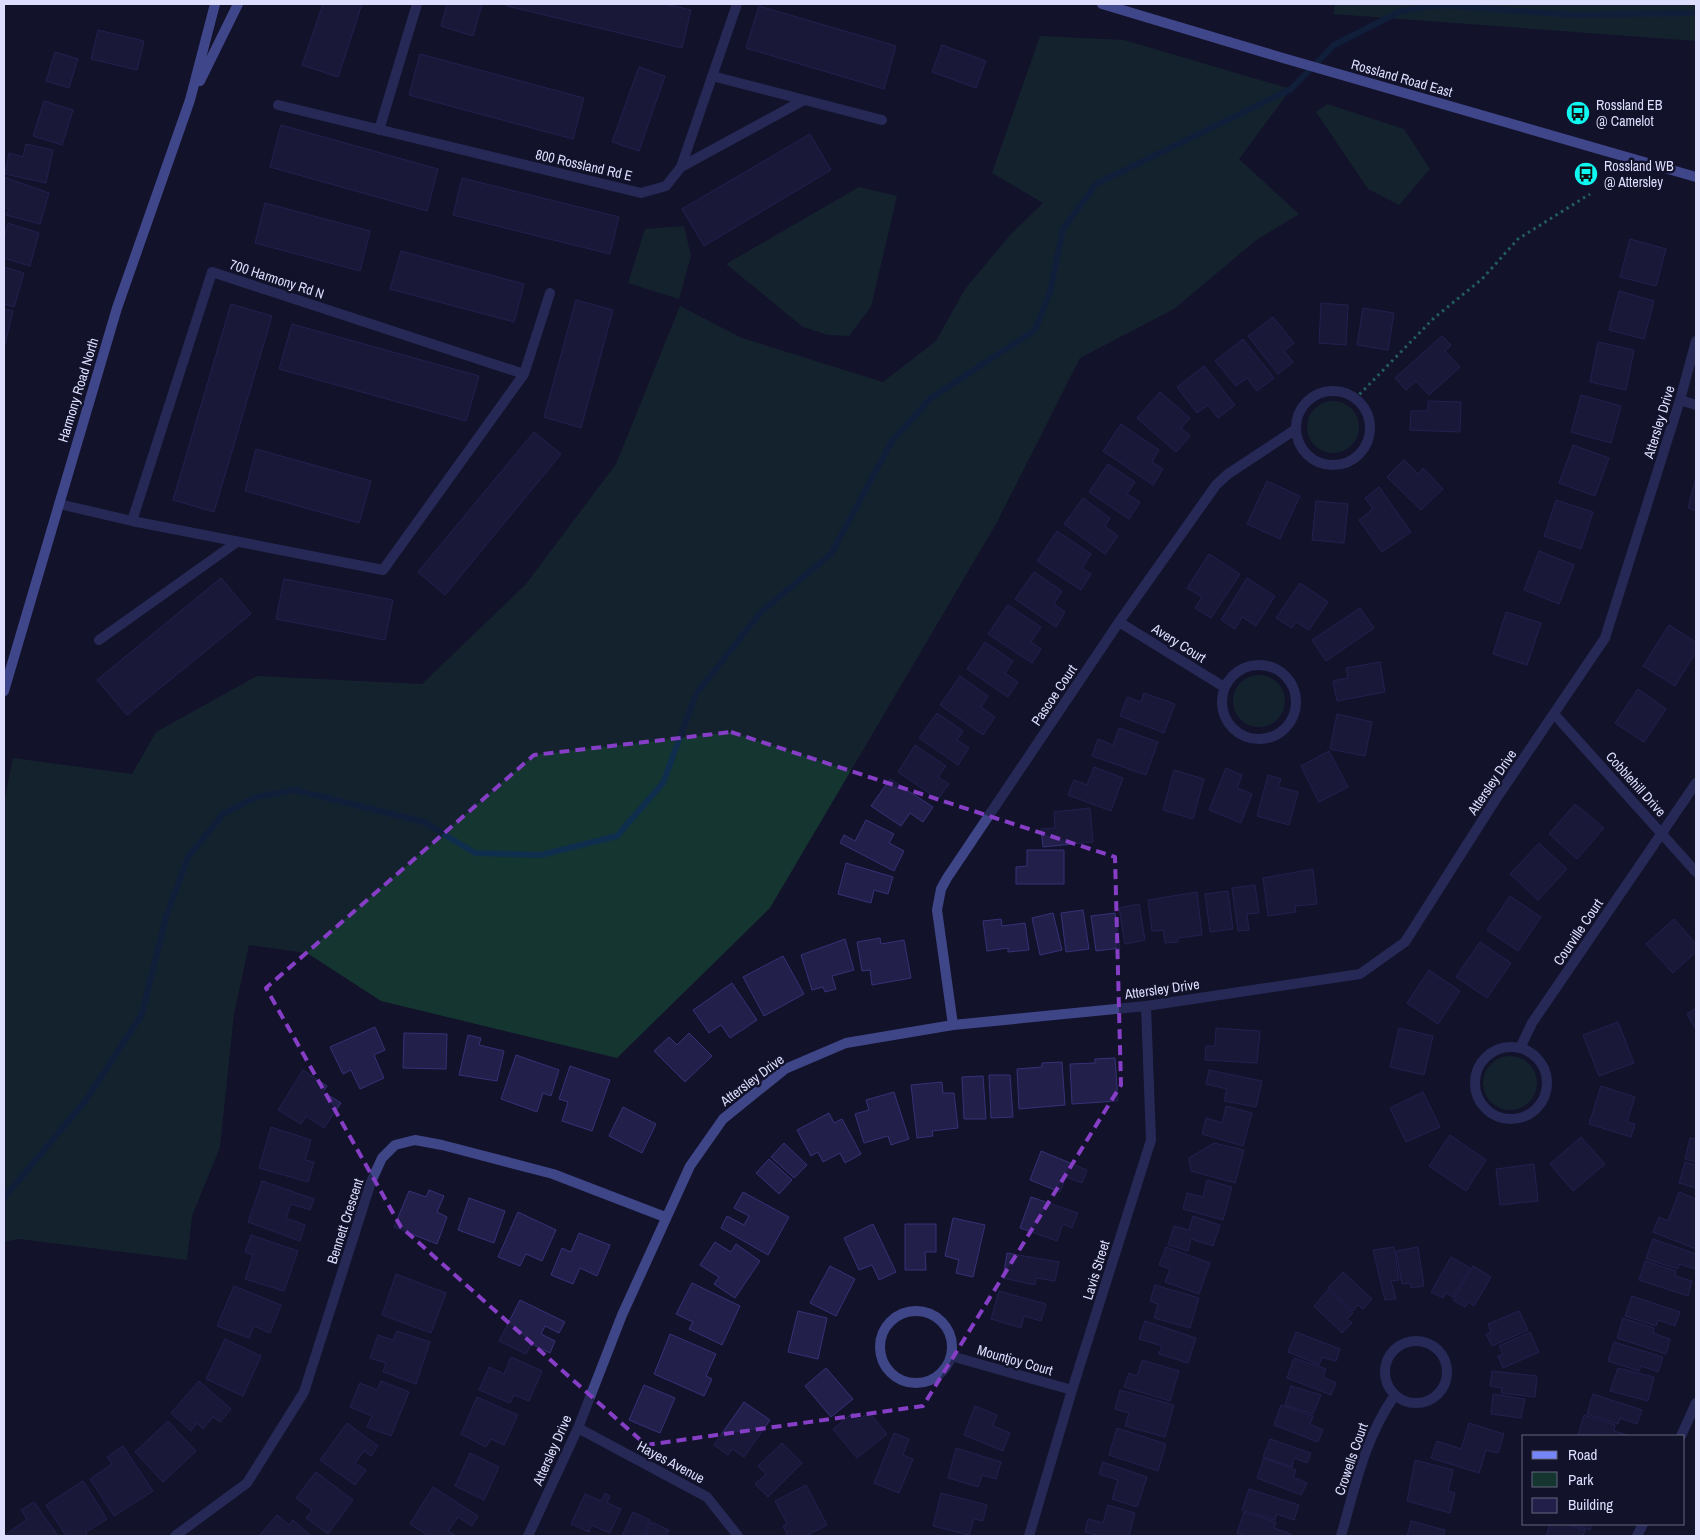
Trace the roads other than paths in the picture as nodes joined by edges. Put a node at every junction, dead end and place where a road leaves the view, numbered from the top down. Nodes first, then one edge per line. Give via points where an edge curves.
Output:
1 (215, 4) edge
2 (238, 4) edge
3 (417, 4) edge
4 (737, 4) edge
5 (1102, 4) edge
6 (712, 76) junction
7 (190, 100) junction
8 (804, 100) junction
9 (278, 105) dead end
10 (882, 120) dead end
11 (379, 130) junction
12 (681, 167) junction
13 (1696, 177) edge
14 (550, 293) dead end
15 (1696, 341) edge
16 (524, 374) junction
17 (1680, 400) junction
18 (1696, 405) edge
19 (1296, 429) junction
20 (59, 504) junction
21 (132, 521) junction
22 (237, 542) junction
23 (1120, 622) junction
24 (98, 640) dead end
25 (1224, 688) junction
26 (4, 691) edge
27 (1555, 715) junction
28 (1696, 783) edge
29 (1662, 834) junction
30 (1696, 872) edge
31 (1146, 1006) junction
32 (953, 1025) junction
33 (1520, 1048) junction
34 (665, 1217) junction
35 (952, 1356) junction
36 (1072, 1390) junction
37 (1396, 1395) junction
38 (1696, 1403) edge
39 (578, 1428) junction
40 (1681, 1435) edge
41 (175, 1536) edge
42 (528, 1536) edge
43 (738, 1536) edge
44 (1029, 1536) edge
45 (1341, 1536) edge

1 - 7 main road, Harmony Road North
2 - 7 main road, Harmony Road North
3 - 11 street
4 - 6 street, 800 Rossland Rd E
5 - 13 main road, Rossland Road East
6 - 8 street
6 - 12 street, 800 Rossland Rd E
7 - 20 main road, Harmony Road North via 117,308
8 - 10 street
8 - 12 street
9 - 11 street, 800 Rossland Rd E
11 - 12 street, 800 Rossland Rd E via 642,193 666,186
14 - 16 street
15 - 17 street, Attersley Drive
16 - 21 street, 700 Harmony Rd N via 212,272
16 - 22 street via 383,570
17 - 18 street
17 - 27 street, Attersley Drive via 1605,638
19 - 19 street via 1302,407 1322,393 1339,392 1355,399 1369,420 1366,444 1359,454 1337,465 1314,460 1304,452
19 - 23 street, Pascoe Court via 1216,485
20 - 21 street
20 - 26 main road, Harmony Road North
21 - 22 street
22 - 24 street
23 - 25 street, Avery Court
23 - 32 street, Pascoe Court via 941,889 937,910
25 - 25 street via 1221,699 1228,723 1247,737 1272,737 1290,722 1295,711 1296,698 1286,676 1264,665 1240,669
27 - 29 street, Cobblehill Drive
27 - 31 street, Attersley Drive via 1494,802 1406,942 1360,974
28 - 29 street, Courville Court
29 - 30 street, Cobblehill Drive
29 - 33 street, Courville Court via 1532,1023
31 - 32 street, Attersley Drive
31 - 36 street, Lavis Street via 1151,1140
32 - 34 street, Attersley Drive via 846,1043 785,1069 723,1119 690,1166
33 - 33 street via 1509,1047 1488,1055 1476,1073 1477,1095 1482,1105 1502,1118 1526,1115 1543,1098 1546,1086 1540,1062
34 - 39 street, Attersley Drive
34 - 41 street, Bennett Crescent via 553,1174 415,1140 395,1145 382,1158 371,1182 304,1392 247,1483
35 - 35 street via 952,1339 944,1323 925,1311 913,1310 892,1319 880,1340 880,1352 891,1374 914,1383 938,1376
35 - 36 street, Mountjoy Court
36 - 44 street, Lavis Street
37 - 37 street via 1389,1387 1385,1368 1394,1350 1407,1342 1422,1341 1440,1351 1448,1371 1441,1390 1429,1400 1414,1403
37 - 45 street, Crowells Court via 1367,1446
38 - 40 street
39 - 42 street, Attersley Drive
39 - 43 street, Hayes Avenue via 706,1497

